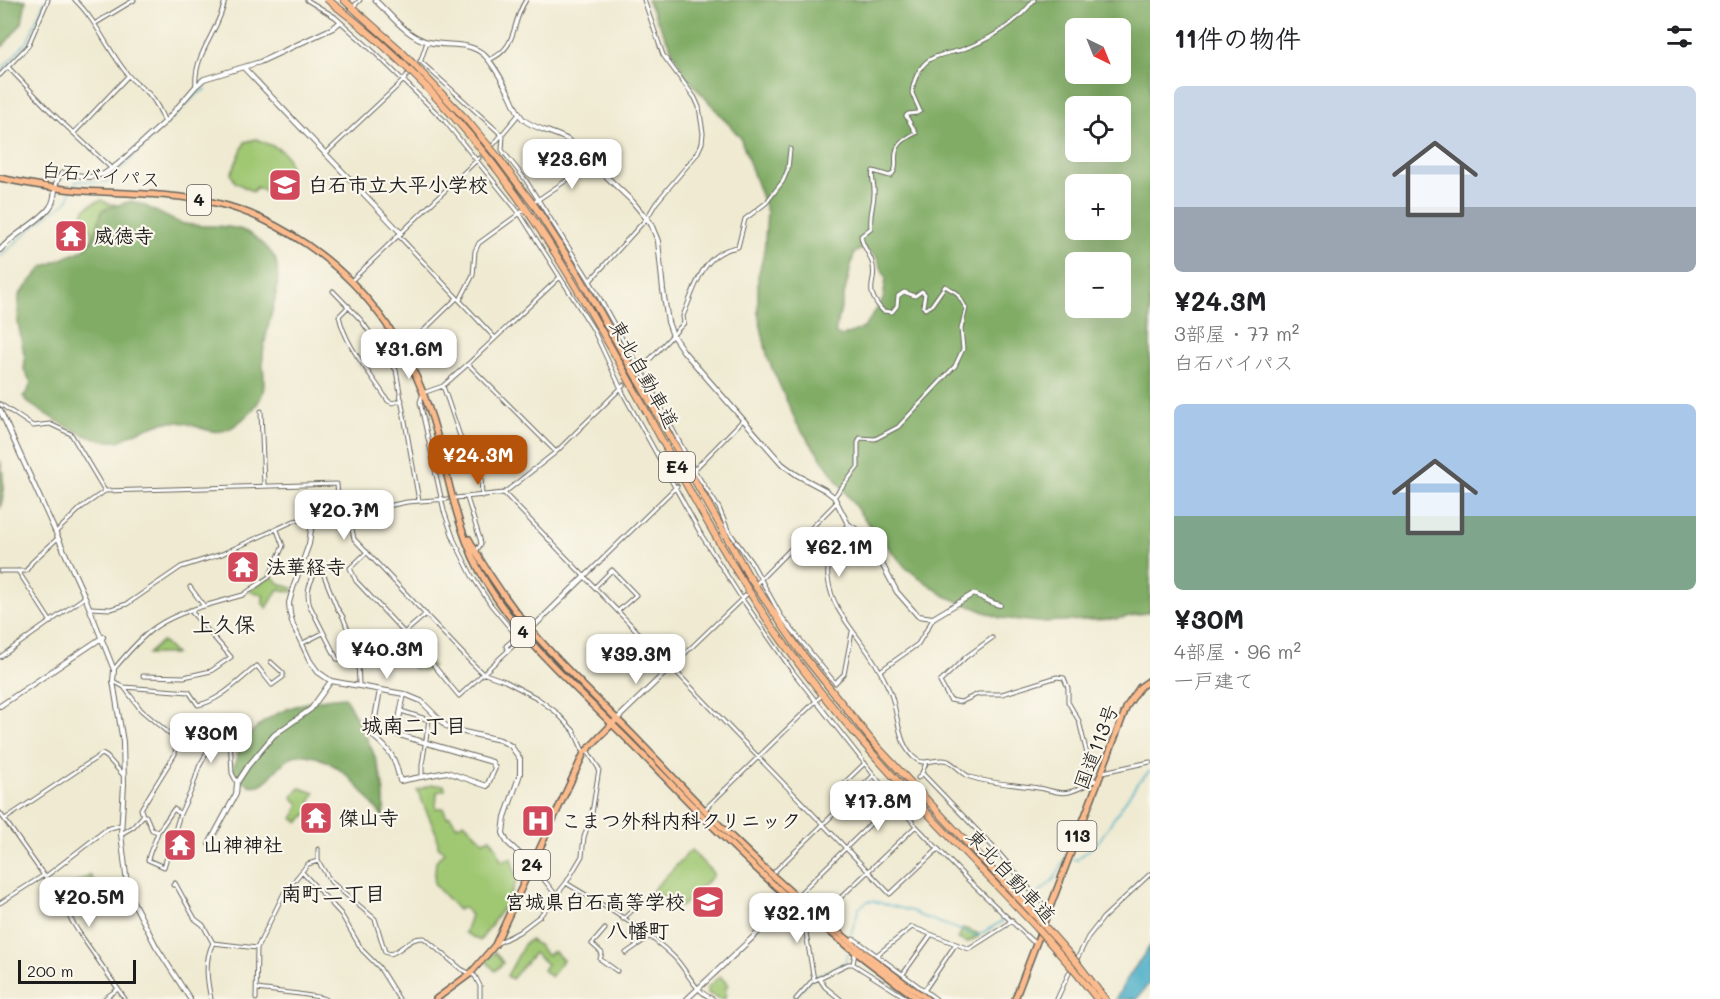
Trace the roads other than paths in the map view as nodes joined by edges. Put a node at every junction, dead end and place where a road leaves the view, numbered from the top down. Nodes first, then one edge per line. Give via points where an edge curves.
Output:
1 (48, 0) edge
2 (75, 0) edge
3 (134, 0) edge
4 (225, 0) edge
5 (307, 0) edge
6 (328, 0) edge
7 (344, 0) edge
8 (359, 0) edge
9 (375, 0) edge
10 (526, 0) edge
11 (644, 0) edge
12 (1034, 0) edge
13 (355, 5) dead end
14 (96, 23) junction
15 (339, 23) junction
16 (427, 42) junction
17 (489, 60) junction
18 (8, 67) junction
19 (244, 68) junction
20 (0, 75) edge
21 (407, 75) dead end
22 (128, 76) junction
23 (404, 80) junction
24 (196, 86) junction
25 (519, 114) junction
26 (165, 122) junction
27 (74, 133) junction
28 (502, 134) junction
29 (494, 144) dead end
30 (790, 149) dead end
31 (325, 154) junction
32 (477, 159) junction
33 (587, 160) junction
34 (112, 169) junction
35 (0, 176) edge
36 (54, 188) junction
37 (537, 200) junction
38 (521, 213) junction
39 (647, 218) junction
40 (400, 234) junction
41 (0, 250) edge
42 (560, 277) junction
43 (351, 280) junction
44 (590, 281) junction
45 (333, 291) dead end
46 (458, 299) junction
47 (349, 306) junction
48 (418, 336) dead end
49 (673, 336) junction
50 (495, 338) junction
51 (468, 364) junction
52 (639, 370) junction
53 (443, 386) junction
54 (622, 386) junction
55 (423, 393) junction
56 (402, 400) junction
57 (0, 404) edge
58 (0, 410) edge
59 (261, 411) dead end
60 (743, 420) junction
61 (556, 452) junction
62 (693, 471) junction
63 (264, 485) junction
64 (676, 487) junction
65 (105, 491) junction
66 (504, 493) junction
67 (482, 496) junction
68 (834, 496) junction
69 (455, 498) dead end
70 (467, 498) junction
71 (447, 499) dead end
72 (442, 500) junction
73 (418, 501) junction
74 (837, 502) junction
75 (339, 514) junction
76 (349, 514) junction
77 (313, 516) junction
78 (460, 522) junction
79 (848, 524) junction
80 (277, 530) junction
81 (56, 532) junction
82 (58, 538) junction
83 (367, 552) junction
84 (476, 553) junction
85 (609, 566) dead end
86 (612, 570) junction
87 (0, 571) edge
88 (18, 571) junction
89 (585, 576) junction
90 (761, 579) junction
91 (757, 583) dead end
92 (190, 587) dead end
93 (595, 587) junction
94 (746, 595) dead end
95 (85, 597) junction
96 (742, 599) junction
97 (1000, 605) dead end
98 (204, 606) junction
99 (90, 608) junction
100 (190, 610) junction
101 (618, 611) junction
102 (426, 614) junction
103 (933, 618) junction
104 (51, 622) junction
105 (527, 632) junction
106 (852, 632) junction
107 (323, 633) junction
108 (404, 633) junction
109 (103, 637) junction
110 (992, 638) dead end
111 (303, 643) junction
112 (508, 650) junction
113 (0, 657) edge
114 (271, 662) dead end
115 (358, 662) junction
116 (672, 666) junction
117 (114, 670) junction
118 (880, 671) junction
119 (482, 673) junction
120 (143, 676) dead end
121 (1150, 680) edge
122 (113, 681) junction
123 (331, 681) junction
124 (835, 683) junction
125 (359, 684) junction
126 (124, 687) junction
127 (830, 687) dead end
128 (380, 690) junction
129 (404, 694) junction
130 (821, 696) dead end
131 (816, 701) junction
132 (0, 706) edge
133 (401, 711) junction
134 (614, 722) junction
135 (425, 742) junction
136 (586, 751) junction
137 (759, 756) junction
138 (1150, 762) edge
139 (865, 763) junction
140 (926, 763) junction
141 (1101, 772) junction
142 (922, 774) junction
143 (123, 775) junction
144 (874, 775) junction
145 (422, 777) junction
146 (918, 778) dead end
147 (1098, 782) junction
148 (237, 783) junction
149 (840, 787) dead end
150 (903, 792) dead end
151 (894, 801) junction
152 (701, 812) junction
153 (0, 813) edge
154 (180, 814) junction
155 (143, 816) junction
156 (3, 819) edge
157 (823, 824) junction
158 (122, 825) junction
159 (916, 826) junction
160 (158, 832) junction
161 (121, 834) junction
162 (209, 844) dead end
163 (846, 848) junction
164 (318, 849) dead end
165 (938, 849) junction
166 (318, 861) junction
167 (532, 866) junction
168 (775, 871) dead end
169 (302, 872) junction
170 (868, 872) junction
171 (1150, 874) edge
172 (44, 876) junction
173 (566, 883) junction
174 (173, 885) dead end
175 (556, 895) junction
176 (797, 896) junction
177 (792, 901) junction
178 (0, 903) edge
179 (638, 905) dead end
180 (1049, 909) junction
181 (623, 919) junction
182 (818, 919) junction
183 (1012, 920) junction
184 (1039, 924) junction
185 (605, 929) dead end
186 (931, 935) junction
187 (649, 937) junction
188 (851, 942) junction
189 (1037, 942) junction
190 (213, 943) junction
191 (495, 945) junction
192 (955, 945) junction
193 (257, 948) junction
194 (855, 952) junction
195 (626, 953) dead end
196 (877, 955) junction
197 (853, 964) junction
198 (616, 971) dead end
199 (470, 974) junction
200 (903, 974) junction
201 (819, 978) junction
202 (813, 979) junction
203 (118, 989) junction
204 (258, 989) junction
205 (699, 989) junction
206 (924, 991) junction
207 (1017, 998) edge
208 (104, 999) edge
209 (125, 999) edge
210 (190, 999) edge
211 (211, 999) edge
212 (256, 999) edge
213 (325, 999) edge
214 (399, 999) edge
215 (436, 999) edge
216 (480, 999) edge
217 (687, 999) edge
218 (713, 999) edge
219 (796, 999) edge
220 (840, 999) edge
221 (908, 999) edge
222 (918, 999) edge
223 (927, 999) edge
224 (936, 999) edge
225 (1057, 999) edge
226 (1097, 999) edge
227 (1105, 999) edge

1 - 18 street via 28,46
2 - 14 street
3 - 14 street
4 - 24 street via 198,64
5 - 15 street
6 - 184 highway, 東北自動車道 / E4 via 397,58 447,110 529,213 566,270 722,546 789,650 864,744
7 - 184 highway, 東北自動車道 / E4 via 399,49 497,156 580,277 748,575 800,651 872,741
8 - 13 street
9 - 16 street
10 - 17 street via 506,50
11 - 39 street via 663,55 699,107 703,133 697,154
12 - 68 street via 998,32 974,45 932,58 922,67 912,93 920,111 906,116 915,133 896,148 893,174 871,174 871,228 861,236 873,263 874,299 883,311 892,312 898,296 904,292 915,296 922,291 925,309 945,286 957,293 966,308 961,329 963,349 951,371 898,427 875,439 860,438 858,467
14 - 22 street
15 - 19 street
15 - 23 street
16 - 17 street via 469,46
16 - 28 street via 421,61
17 - 25 street
18 - 20 street
18 - 27 street
19 - 24 street via 210,76
19 - 31 street
21 - 23 street
22 - 26 street via 148,93
22 - 27 street
23 - 31 street
23 - 32 street
24 - 26 street
25 - 28 street
25 - 33 street via 527,123 568,140
26 - 34 street
27 - 34 street
28 - 29 street
28 - 37 street via 502,150
30 - 49 street via 783,181 766,203 745,219 738,247 719,252 706,265 683,316 684,323
31 - 40 street
32 - 38 street
32 - 40 street
33 - 37 street via 570,178
33 - 39 street
34 - 36 street via 90,177 63,173
35 - 36 main road, 白石バイパス / 4
36 - 41 street via 50,207
36 - 43 main road, 白石バイパス / 4 via 165,195 220,204 290,234
37 - 44 street
38 - 42 street
38 - 46 street via 479,243 473,275
39 - 44 street
39 - 49 street via 658,241 664,301
40 - 43 street
40 - 46 street
42 - 50 street
42 - 54 street
43 - 55 main road, 白石バイパス / 4 via 389,326
44 - 52 street
45 - 47 street
46 - 48 street
46 - 50 street
47 - 56 street via 396,370
47 - 56 street via 339,316 353,351 388,401
49 - 52 street
49 - 60 street
50 - 51 street
51 - 53 street
51 - 61 street
52 - 62 street
53 - 55 street
53 - 67 street via 461,439 475,452
54 - 61 street
54 - 64 street
55 - 72 street via 420,405
55 - 78 main road, 白石バイパス / 4
56 - 73 street
57 - 65 street via 33,426 50,424 71,434
58 - 81 street
59 - 63 street
60 - 62 street
60 - 68 street via 783,464
61 - 66 street
62 - 90 street
63 - 65 street
63 - 75 street via 337,484
64 - 89 street
64 - 96 street
65 - 81 street
66 - 67 street
66 - 89 street
67 - 70 street
68 - 74 street
69 - 70 street
70 - 84 street via 481,544
71 - 72 street
72 - 73 street
72 - 112 street via 463,560 514,634
73 - 76 street
74 - 79 street
74 - 90 street
75 - 76 street
75 - 77 street
76 - 83 street via 354,539
77 - 80 street
77 - 111 street via 307,550 289,603
78 - 84 main road, 白石バイパス / 4
78 - 105 main road, 白石バイパス / 4 via 486,582
79 - 103 street via 874,541 882,564 907,604 918,616
79 - 106 street via 837,536 828,576 839,614
80 - 98 street via 283,546 269,577 243,595
80 - 99 street via 181,567 127,604 111,609
81 - 82 street
82 - 88 street via 27,571
82 - 95 street
83 - 102 street
83 - 108 street via 350,568 356,581
84 - 105 main road, 白石バイパス / 4
85 - 86 street
86 - 93 street
86 - 101 street via 638,597
87 - 88 street
88 - 104 street
89 - 93 street
89 - 105 street
90 - 91 street
90 - 124 street via 781,616
92 - 98 street
93 - 101 street
94 - 96 street
95 - 99 street
95 - 104 street
96 - 116 street
96 - 131 street
97 - 103 street via 973,594
98 - 100 street
99 - 109 street
100 - 117 street via 149,631
100 - 120 street via 231,657 211,671 184,677
101 - 116 street
102 - 108 street
102 - 119 street
103 - 118 street via 918,644
104 - 113 street
105 - 112 street
105 - 134 main road, 白石バイパス / 4
106 - 118 street
106 - 124 street via 843,674
107 - 111 street
107 - 115 street via 337,659
107 - 115 street via 307,596 307,588 321,568
108 - 119 street via 459,696
109 - 117 street
109 - 132 street
110 - 147 street via 940,682 950,700 961,702 978,694 995,695 1057,676 1064,678 1093,779
111 - 123 street via 318,672
112 - 119 street
114 - 126 street via 283,672 283,677 272,685 257,666 204,704 198,705 189,692
115 - 125 street
116 - 134 street
116 - 137 street
117 - 122 street
118 - 140 street via 893,700 901,739 917,760
119 - 136 street via 506,681 556,712
121 - 141 main road, 国道113号 / 113 via 1127,706
122 - 126 street
122 - 143 street via 123,742
123 - 125 street
123 - 148 street via 311,709 274,735
124 - 127 street
125 - 128 street
126 - 155 street via 176,744 169,765 144,802
128 - 129 street
128 - 145 street via 372,735 389,749 400,781
129 - 133 street
129 - 167 street via 422,701 446,726 500,740 516,752 520,774 503,833
130 - 131 street
131 - 137 street
131 - 139 street
133 - 135 street via 429,720
133 - 135 street via 396,734
134 - 136 main road, 24
134 - 152 main road, 白石バイパス / 4
135 - 145 street
135 - 145 street via 492,762 495,768 487,786 447,772
136 - 167 main road, 24
136 - 173 street via 598,769 592,813 582,856
137 - 152 street
137 - 157 street
138 - 141 street
139 - 144 street
139 - 149 street
140 - 142 street
140 - 147 street via 948,761 967,776 1055,793
141 - 147 main road, 国道113号 / 113
142 - 146 street
142 - 180 street
143 - 156 street via 102,754
143 - 158 street
144 - 151 street
144 - 157 street
147 - 180 main road, 国道113号 / 113
148 - 154 street via 232,773 230,740 221,734 203,758
148 - 162 street via 236,794
150 - 151 street
151 - 159 street
151 - 163 street
152 - 176 main road, 白石バイパス / 4
152 - 177 main road, 白石バイパス / 4
153 - 156 street
154 - 160 street via 174,809
154 - 160 street via 164,867 148,860
155 - 160 street via 152,830
155 - 161 street
156 - 172 street
157 - 163 street
157 - 168 street
158 - 161 street
158 - 172 street via 107,829
159 - 165 street
159 - 170 street
161 - 210 street via 128,892
163 - 170 street
163 - 176 street
164 - 166 street
165 - 170 street via 890,894
165 - 183 street
166 - 169 street
166 - 199 street via 332,882 375,919 385,952 395,953 409,941 424,938
167 - 175 street
167 - 191 main road, 24
169 - 193 street via 284,893
169 - 214 street via 341,914
170 - 182 street
171 - 225 street via 1094,930
172 - 178 street
172 - 203 street
173 - 175 street
173 - 181 street
174 - 190 street
175 - 191 street via 540,916
176 - 177 street
176 - 182 main road, 白石バイパス / 4
177 - 182 main road, 白石バイパス / 4
177 - 205 street
179 - 181 street
180 - 189 main road, 国道113号 / 113
181 - 187 street
182 - 188 main road, 白石バイパス / 4
182 - 194 main road, 白石バイパス / 4
182 - 202 street via 806,933
183 - 189 street
183 - 192 street via 969,949
184 - 226 highway, 東北自動車道 / E4, bridge
184 - 227 highway, 東北自動車道 / E4, bridge
185 - 198 street via 592,944 602,952 600,959
186 - 192 street
186 - 196 street via 912,927
186 - 200 street
187 - 195 street
187 - 205 street via 674,957
188 - 196 street via 856,940
188 - 223 main road, 白石バイパス / 4
189 - 207 main road, 国道113号 / 113
190 - 193 street
190 - 211 street via 208,962
191 - 199 main road, 24
192 - 206 street
193 - 204 street
194 - 197 street
194 - 222 main road, 白石バイパス / 4
196 - 200 street
197 - 201 street
197 - 221 street
199 - 215 main road, 24
199 - 216 street via 480,986
200 - 206 street
201 - 202 street
201 - 220 street
202 - 219 street
203 - 208 street
203 - 209 street
204 - 212 street
204 - 213 street
205 - 217 street
205 - 218 street
206 - 224 street

